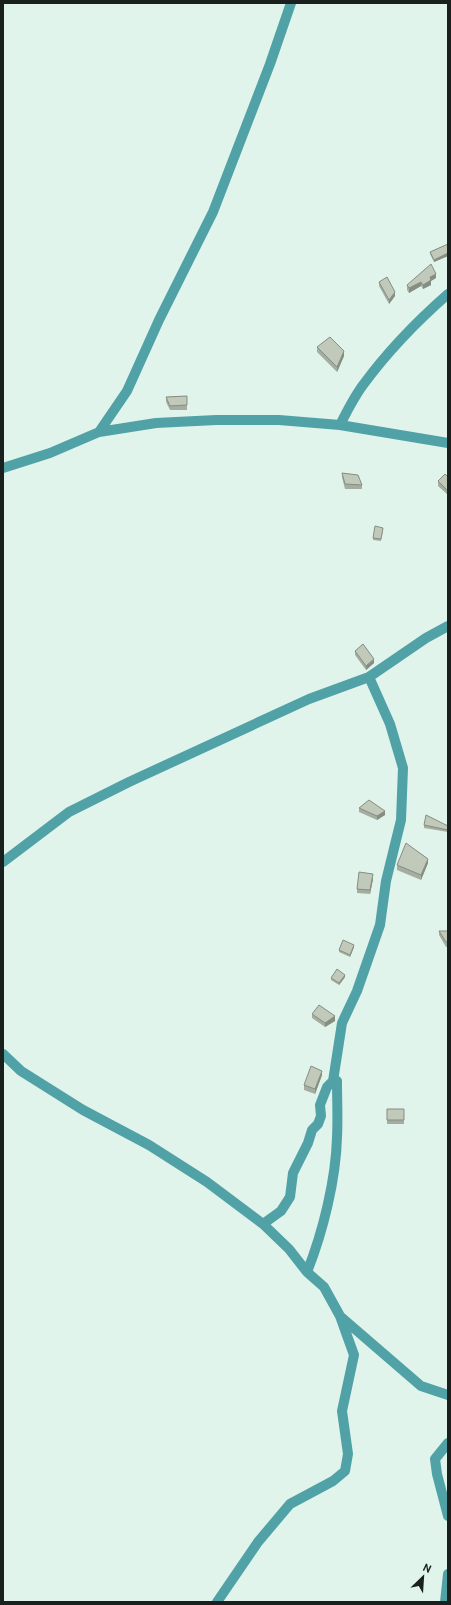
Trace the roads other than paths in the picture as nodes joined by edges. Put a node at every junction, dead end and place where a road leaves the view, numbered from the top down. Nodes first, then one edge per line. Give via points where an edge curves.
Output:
1 (291, 3) edge
2 (448, 294) edge
3 (340, 425) junction
4 (98, 432) junction
5 (448, 443) edge
6 (3, 468) edge
7 (448, 626) edge
8 (369, 677) junction
9 (3, 862) edge
10 (3, 1054) edge
11 (333, 1081) junction
12 (263, 1224) junction
13 (307, 1272) junction
14 (340, 1316) junction
15 (448, 1395) edge
16 (448, 1443) edge
17 (448, 1516) edge
18 (448, 1574) edge
19 (217, 1602) edge
20 (445, 1602) edge

1 - 4 street via 213,212 127,391
2 - 3 street via 393,347 362,386
3 - 4 street via 279,420 216,420 156,423
3 - 5 street
4 - 6 street via 50,453
7 - 8 street
8 - 9 street via 309,698 69,812
8 - 11 street via 390,724 403,768 401,820 386,881 380,925 357,991 342,1023
10 - 12 street via 21,1071 83,1110 149,1145 207,1182
11 - 12 street via 327,1087 320,1105 321,1116 318,1124 312,1130 293,1173 290,1197 281,1211
11 - 13 street via 337,1081 335,1162 316,1250
12 - 13 street via 289,1249
13 - 14 street via 324,1287
14 - 15 street via 421,1386
14 - 19 street via 354,1356 342,1412 348,1454 345,1471 333,1481 290,1504 258,1542
16 - 17 street via 435,1459
18 - 20 street

